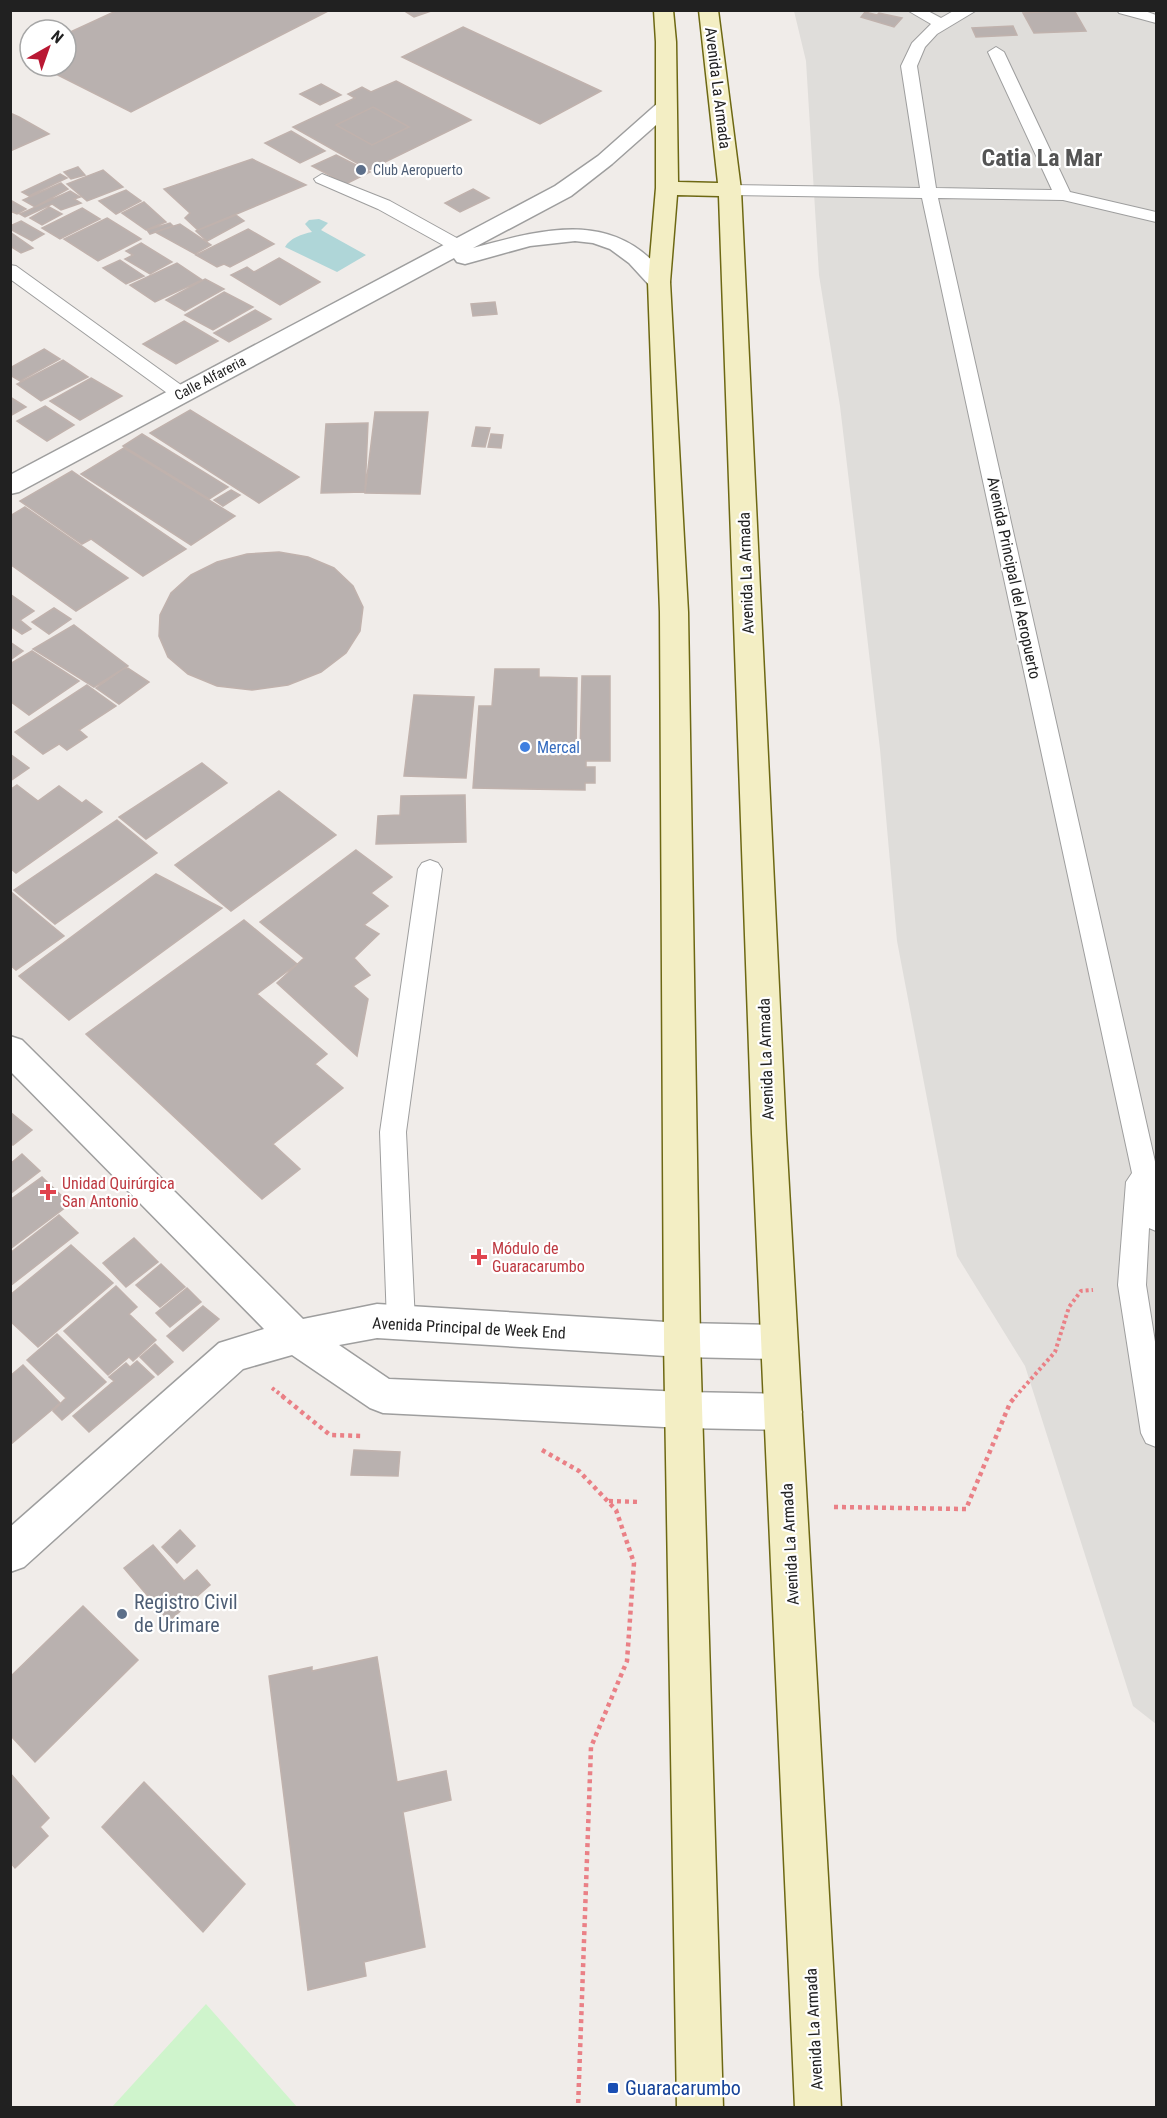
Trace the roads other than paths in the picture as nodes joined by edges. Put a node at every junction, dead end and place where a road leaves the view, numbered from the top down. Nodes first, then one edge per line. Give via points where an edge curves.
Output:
1 (663, 10) edge
2 (708, 10) edge
3 (914, 10) edge
4 (970, 10) edge
5 (1124, 10) edge
6 (1156, 19) edge
7 (940, 23) junction
8 (996, 52) dead end
9 (666, 106) junction
10 (322, 179) dead end
11 (667, 188) junction
12 (730, 190) junction
13 (930, 194) junction
14 (1064, 195) junction
15 (1156, 217) edge
16 (458, 246) junction
17 (10, 270) edge
18 (411, 271) junction
19 (659, 282) junction
20 (181, 394) junction
21 (10, 486) edge
22 (430, 869) dead end
23 (10, 1049) edge
24 (1149, 1160) edge
25 (1156, 1219) edge
26 (401, 1322) junction
27 (296, 1337) junction
28 (682, 1340) junction
29 (779, 1342) junction
30 (684, 1410) junction
31 (783, 1412) junction
32 (1156, 1433) edge
33 (10, 1553) edge
34 (700, 2108) edge
35 (818, 2108) edge

1 - 9 main road
2 - 12 main road, Avenida La Armada
3 - 7 lane
4 - 7 lane
5 - 6 lane
7 - 13 lane, Avenida Principal del Aeropuerto via 913,51 909,66
8 - 14 lane
9 - 11 main road
9 - 16 street, Calle Alfareria via 563,191
10 - 16 lane via 384,205
11 - 12 main road
11 - 19 main road
12 - 13 lane
12 - 29 main road, Avenida La Armada
13 - 14 lane
13 - 24 lane, Avenida Principal del Aeropuerto
14 - 15 lane
16 - 18 street, Calle Alfareria
17 - 20 lane
18 - 19 street, Calle Alfareria via 539,237 579,234 616,244 636,257
18 - 20 street, Calle Alfareria
19 - 28 main road via 674,612
20 - 21 street, Calle Alfareria
22 - 26 lane via 393,1132
23 - 27 street
24 - 25 lane, Avenida Principal del Aeropuerto
24 - 32 lane, Avenida Principal del Aeropuerto via 1132,1285
26 - 27 street, Avenida Principal de Week End via 377,1321
26 - 28 street, Avenida Principal de Week End
27 - 30 street via 383,1396
27 - 33 street, Avenida Principal de Week End via 231,1355
28 - 29 street, Avenida Principal de Week End
28 - 30 main road
29 - 31 main road, Avenida La Armada
30 - 31 street
30 - 34 main road
31 - 35 main road, Avenida La Armada

